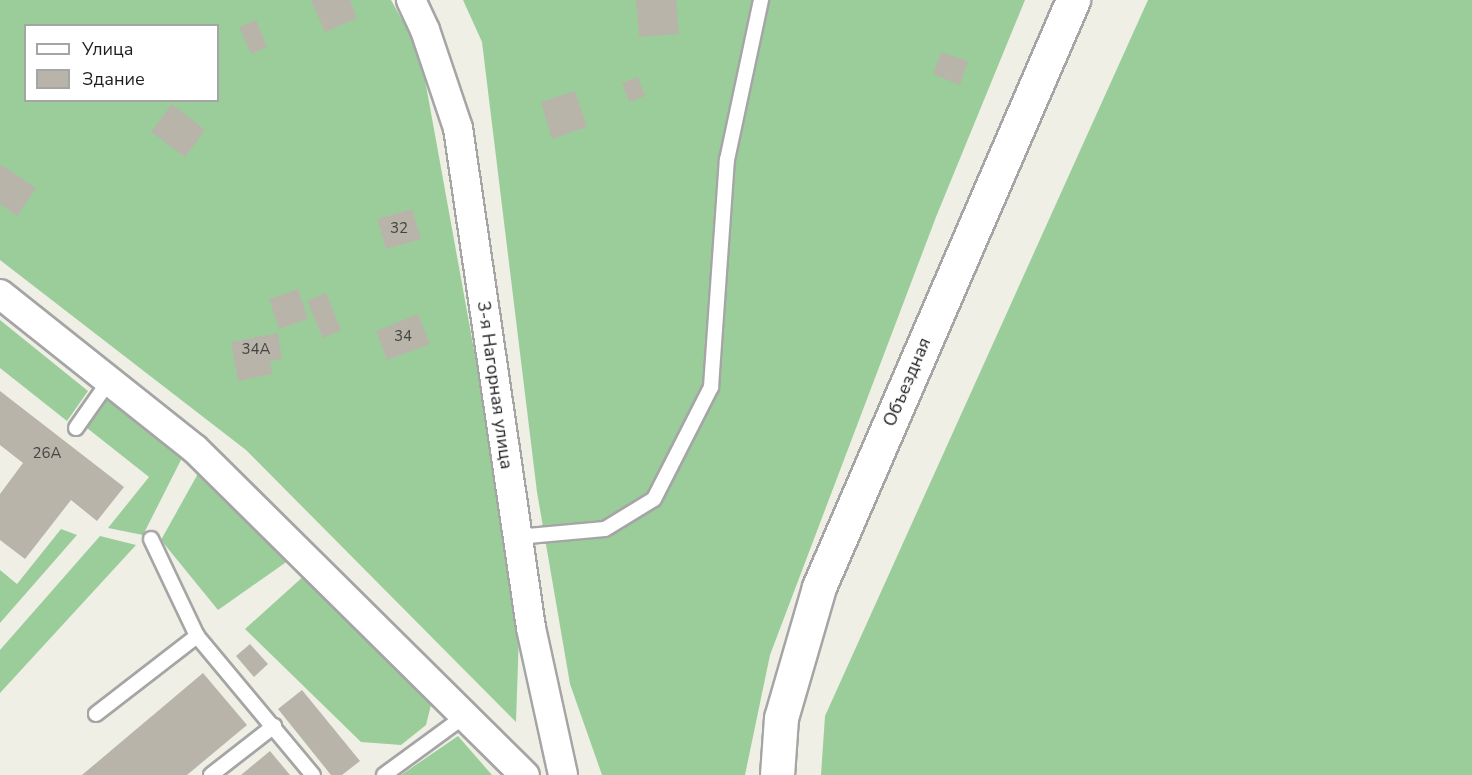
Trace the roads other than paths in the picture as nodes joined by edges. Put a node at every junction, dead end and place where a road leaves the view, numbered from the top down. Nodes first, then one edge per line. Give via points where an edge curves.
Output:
1 (411, 0) edge
2 (762, 0) edge
3 (1073, 0) edge
4 (0, 294) edge
5 (109, 381) junction
6 (76, 428) dead end
7 (517, 537) junction
8 (151, 538) dead end
9 (198, 636) junction
10 (96, 714) dead end
11 (466, 715) junction
12 (274, 726) junction
13 (211, 775) edge
14 (312, 775) edge
15 (384, 775) edge
16 (525, 775) edge
17 (563, 775) edge
18 (777, 775) edge

1 - 7 street, 3-я Нагорная улица via 458,128
2 - 7 lane via 728,160 711,387 654,499 604,529
3 - 18 street, Объездная via 819,587 781,718
4 - 5 street
5 - 6 lane
5 - 11 street via 195,449
7 - 17 street, 3-я Нагорная улица via 531,628
8 - 9 lane
9 - 10 lane
9 - 12 lane
11 - 15 lane
11 - 16 street
12 - 13 lane
12 - 14 lane

